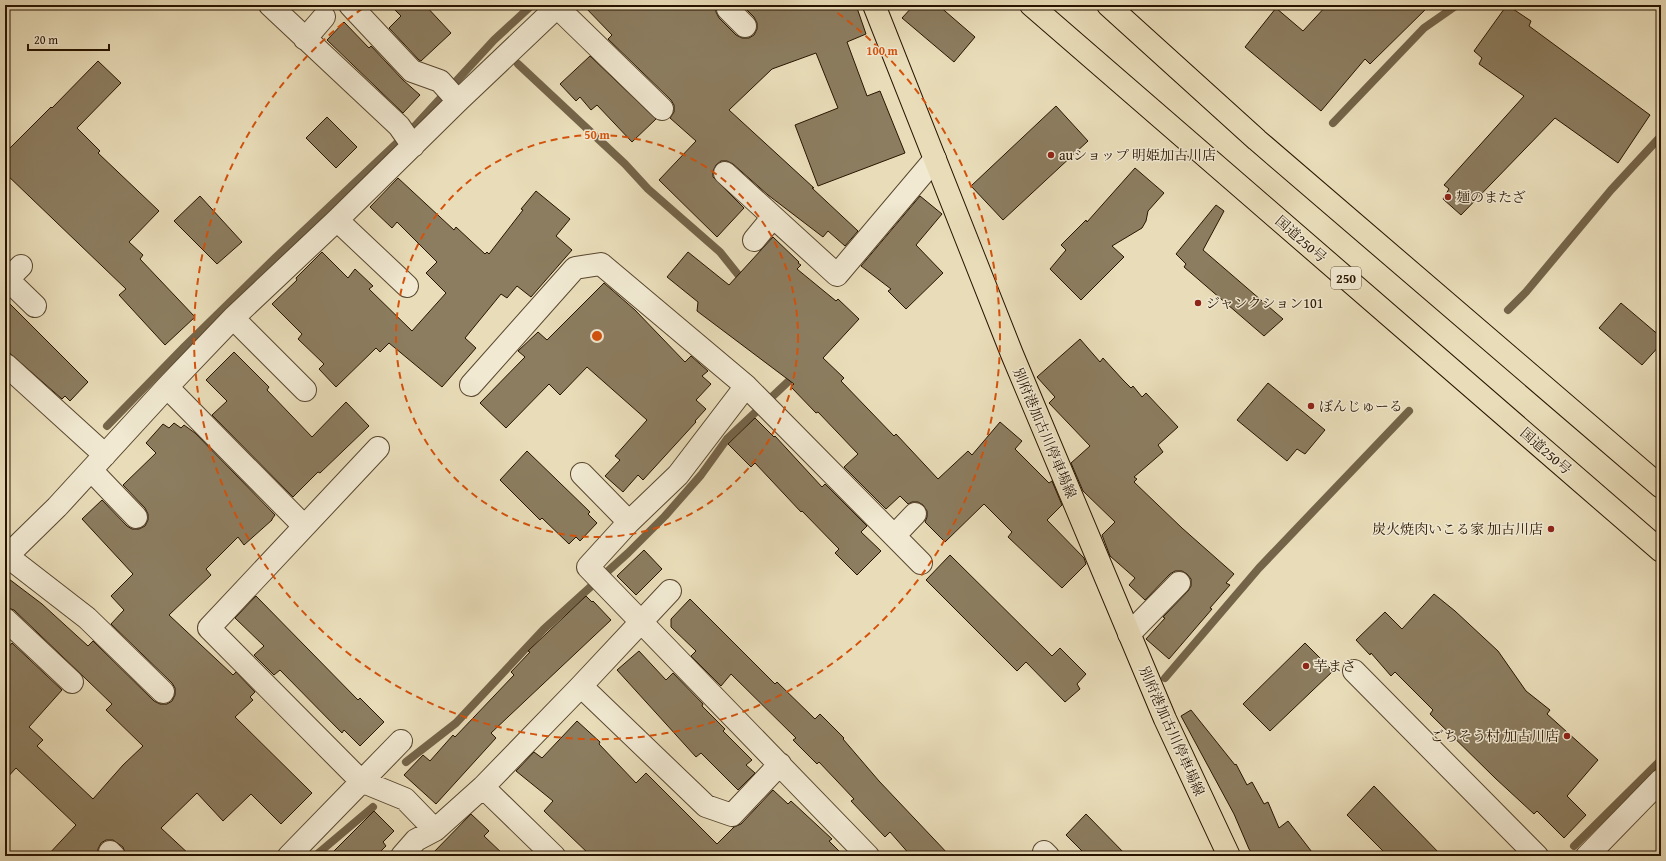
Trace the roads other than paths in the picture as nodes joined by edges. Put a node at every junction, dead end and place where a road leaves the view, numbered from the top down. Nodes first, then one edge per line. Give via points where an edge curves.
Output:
1 (270, 5) edge
2 (350, 5) edge
3 (874, 5) edge
4 (1032, 5) edge
5 (1108, 5) edge
6 (558, 6) edge
7 (727, 6) edge
8 (324, 18) dead end
9 (745, 26) dead end
10 (305, 39) junction
11 (450, 92) junction
12 (662, 109) dead end
13 (407, 136) junction
14 (935, 159) junction
15 (725, 173) dead end
16 (773, 217) junction
17 (337, 220) junction
18 (754, 240) dead end
19 (11, 274) edge
20 (407, 286) dead end
21 (35, 306) dead end
22 (233, 318) junction
23 (5, 365) edge
24 (471, 385) dead end
25 (167, 386) junction
26 (746, 386) junction
27 (305, 390) dead end
28 (378, 448) dead end
29 (98, 463) junction
30 (582, 474) dead end
31 (1661, 487) edge
32 (915, 514) dead end
33 (136, 517) dead end
34 (630, 522) junction
35 (304, 525) junction
36 (895, 535) junction
37 (1661, 551) edge
38 (6, 557) edge
39 (921, 562) dead end
40 (1179, 583) dead end
41 (670, 591) dead end
42 (5, 619) edge
43 (642, 621) junction
44 (1129, 634) junction
45 (1354, 671) dead end
46 (72, 682) dead end
47 (581, 686) junction
48 (163, 692) dead end
49 (401, 741) dead end
50 (780, 764) junction
51 (1661, 780) edge
52 (366, 784) junction
53 (483, 787) junction
54 (435, 830) junction
55 (289, 856) edge
56 (402, 856) edge
57 (554, 856) edge
58 (868, 856) edge
59 (1229, 856) edge
60 (1537, 856) edge
61 (1587, 856) edge

1 - 10 street
2 - 11 street via 412,71
3 - 14 main road, 別府港加古川停車場線
4 - 37 main road, 国道250号 / 250
5 - 31 main road via 1258,140
6 - 11 street
6 - 12 street
7 - 9 street
8 - 10 street
10 - 13 street
11 - 13 street
13 - 17 street
14 - 16 street via 837,275
14 - 44 main road, 別府港加古川停車場線 via 1012,354
15 - 16 street
16 - 18 street
17 - 20 street
17 - 22 street
19 - 21 street
22 - 25 street
22 - 27 street
23 - 29 street
24 - 26 street via 574,268 601,264
25 - 29 street
25 - 35 street
26 - 34 street via 678,475
26 - 36 street
28 - 35 street
29 - 33 street
29 - 38 street via 58,507
30 - 34 street
32 - 36 street
34 - 43 street via 588,566
35 - 52 street via 209,628
36 - 39 street
38 - 48 street via 87,618
40 - 44 street
41 - 43 street
42 - 46 street
43 - 47 street
43 - 50 street
44 - 59 main road, 別府港加古川停車場線 via 1165,719
45 - 60 street
47 - 50 street via 706,806 732,815
47 - 53 street
49 - 52 street
50 - 58 street
51 - 61 street
52 - 54 street via 405,799
52 - 55 street
53 - 54 street
53 - 57 street
54 - 56 street via 416,840

